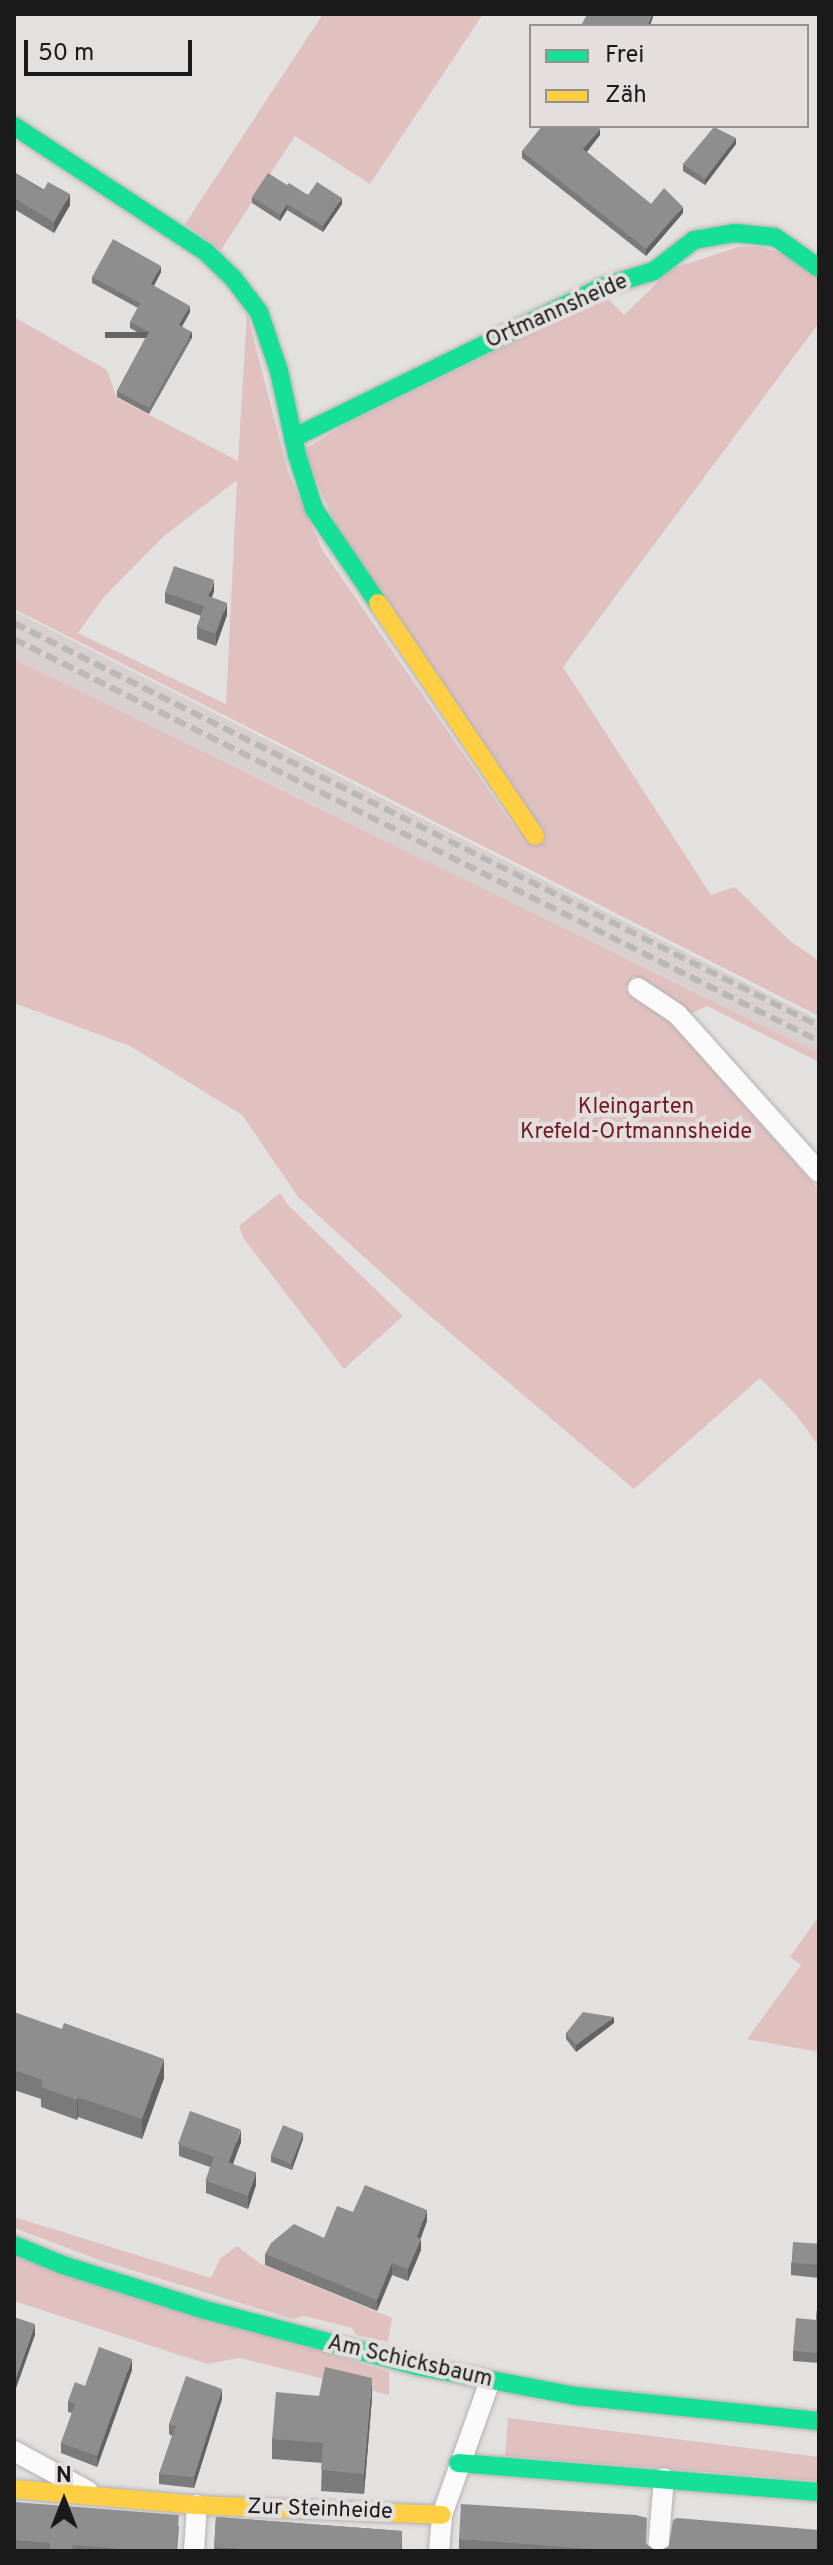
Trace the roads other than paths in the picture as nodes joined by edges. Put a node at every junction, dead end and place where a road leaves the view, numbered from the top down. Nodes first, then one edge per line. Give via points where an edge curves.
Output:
1 (14, 126) edge
2 (819, 268) edge
3 (293, 438) junction
4 (535, 836) dead end
5 (638, 988) dead end
6 (819, 1172) edge
7 (14, 2245) edge
8 (490, 2381) junction
9 (819, 2421) edge
10 (14, 2451) edge
11 (458, 2463) junction
12 (664, 2478) junction
13 (14, 2489) edge
14 (819, 2492) edge
15 (96, 2496) junction
16 (197, 2505) junction
17 (442, 2515) junction
18 (194, 2551) edge
19 (439, 2551) edge
20 (658, 2551) edge

1 - 3 street via 175,229 233,278 259,312
2 - 3 street, Ortmannsheide via 775,237 735,233 694,240 654,271 602,287
3 - 4 street via 309,495 333,541
5 - 6 street via 677,1014
7 - 8 street, Am Schicksbaum via 202,2309
8 - 9 street, Am Schicksbaum via 576,2396
8 - 11 street
10 - 15 street, Zur Steinheide
11 - 12 street
11 - 17 street
12 - 14 street
12 - 20 street
13 - 15 street, Zur Steinheide
15 - 16 street, Zur Steinheide
16 - 17 street, Zur Steinheide
16 - 18 street
17 - 19 street

